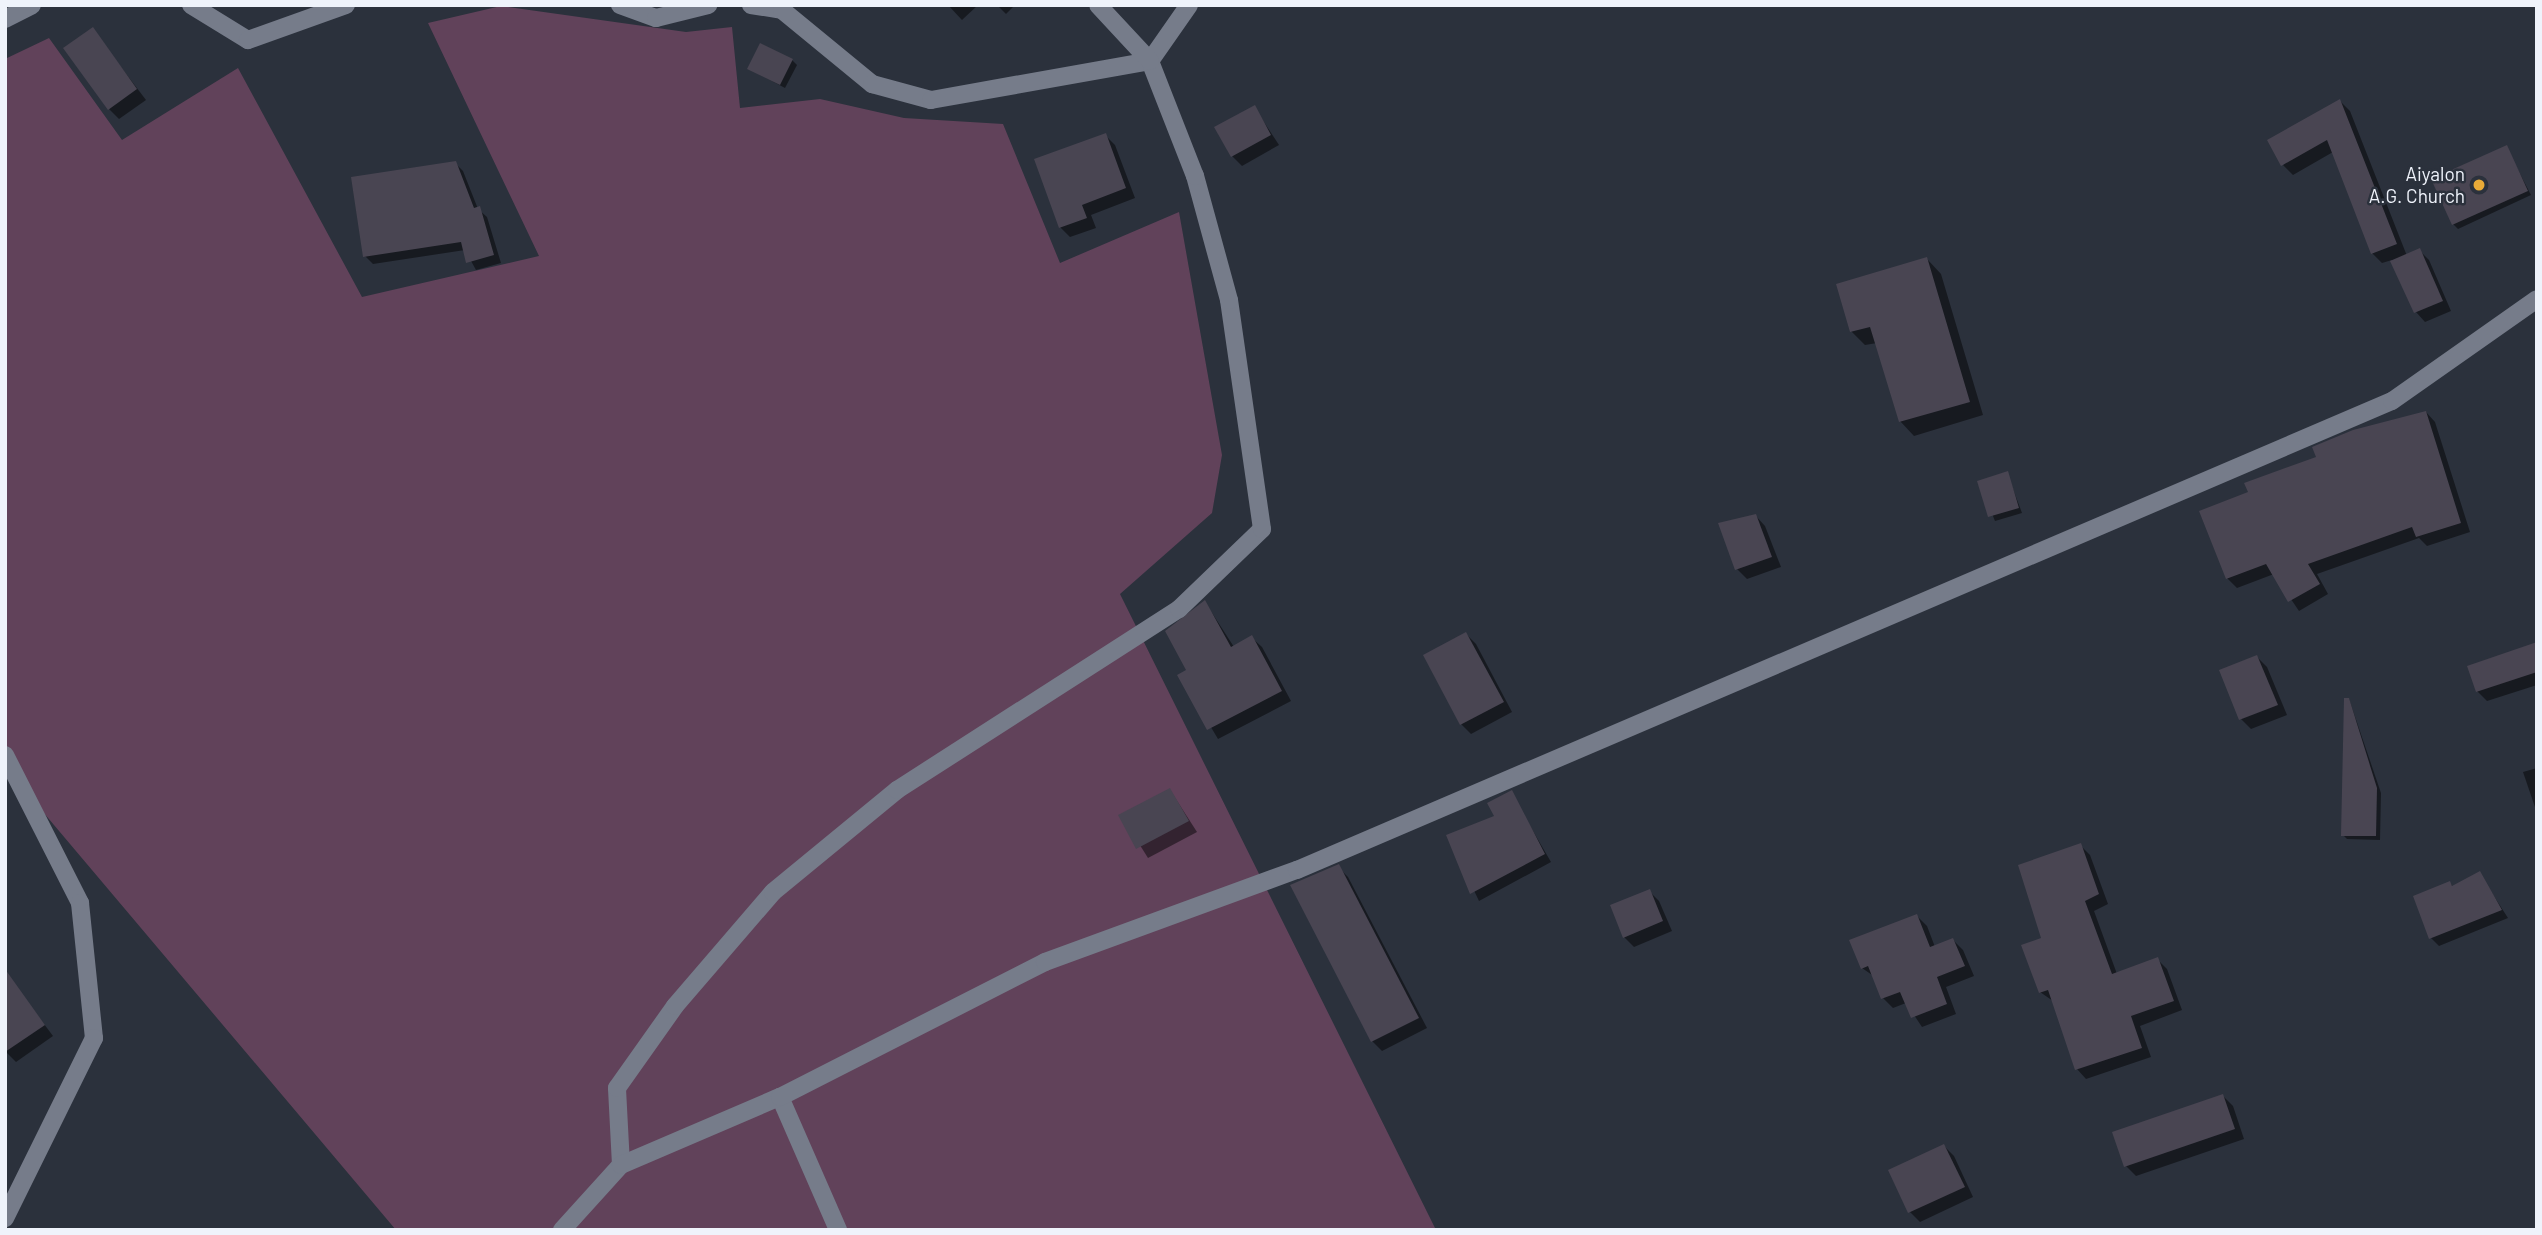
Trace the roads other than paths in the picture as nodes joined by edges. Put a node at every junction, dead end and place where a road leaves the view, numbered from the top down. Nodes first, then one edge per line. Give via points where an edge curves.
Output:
1 (32, 5) edge
2 (191, 5) edge
3 (346, 5) edge
4 (620, 5) edge
5 (708, 5) edge
6 (751, 5) edge
7 (1098, 5) edge
8 (1189, 5) edge
9 (5, 19) edge
10 (1150, 61) junction
11 (2537, 299) edge
12 (5, 755) edge
13 (780, 1097) junction
14 (621, 1165) junction
15 (5, 1218) edge
16 (562, 1230) edge
17 (838, 1230) edge

1 - 9 street
2 - 3 street via 248,40
4 - 5 street via 656,18
6 - 10 street via 782,10 872,85 931,100
7 - 10 street
8 - 10 street
10 - 14 street via 1195,176 1229,300 1262,529 1179,609 897,790 773,892 675,1006 617,1088
11 - 13 street via 2392,401 1297,870 1045,962
12 - 15 street via 80,903 94,1038
13 - 14 street
13 - 17 street
14 - 16 street

